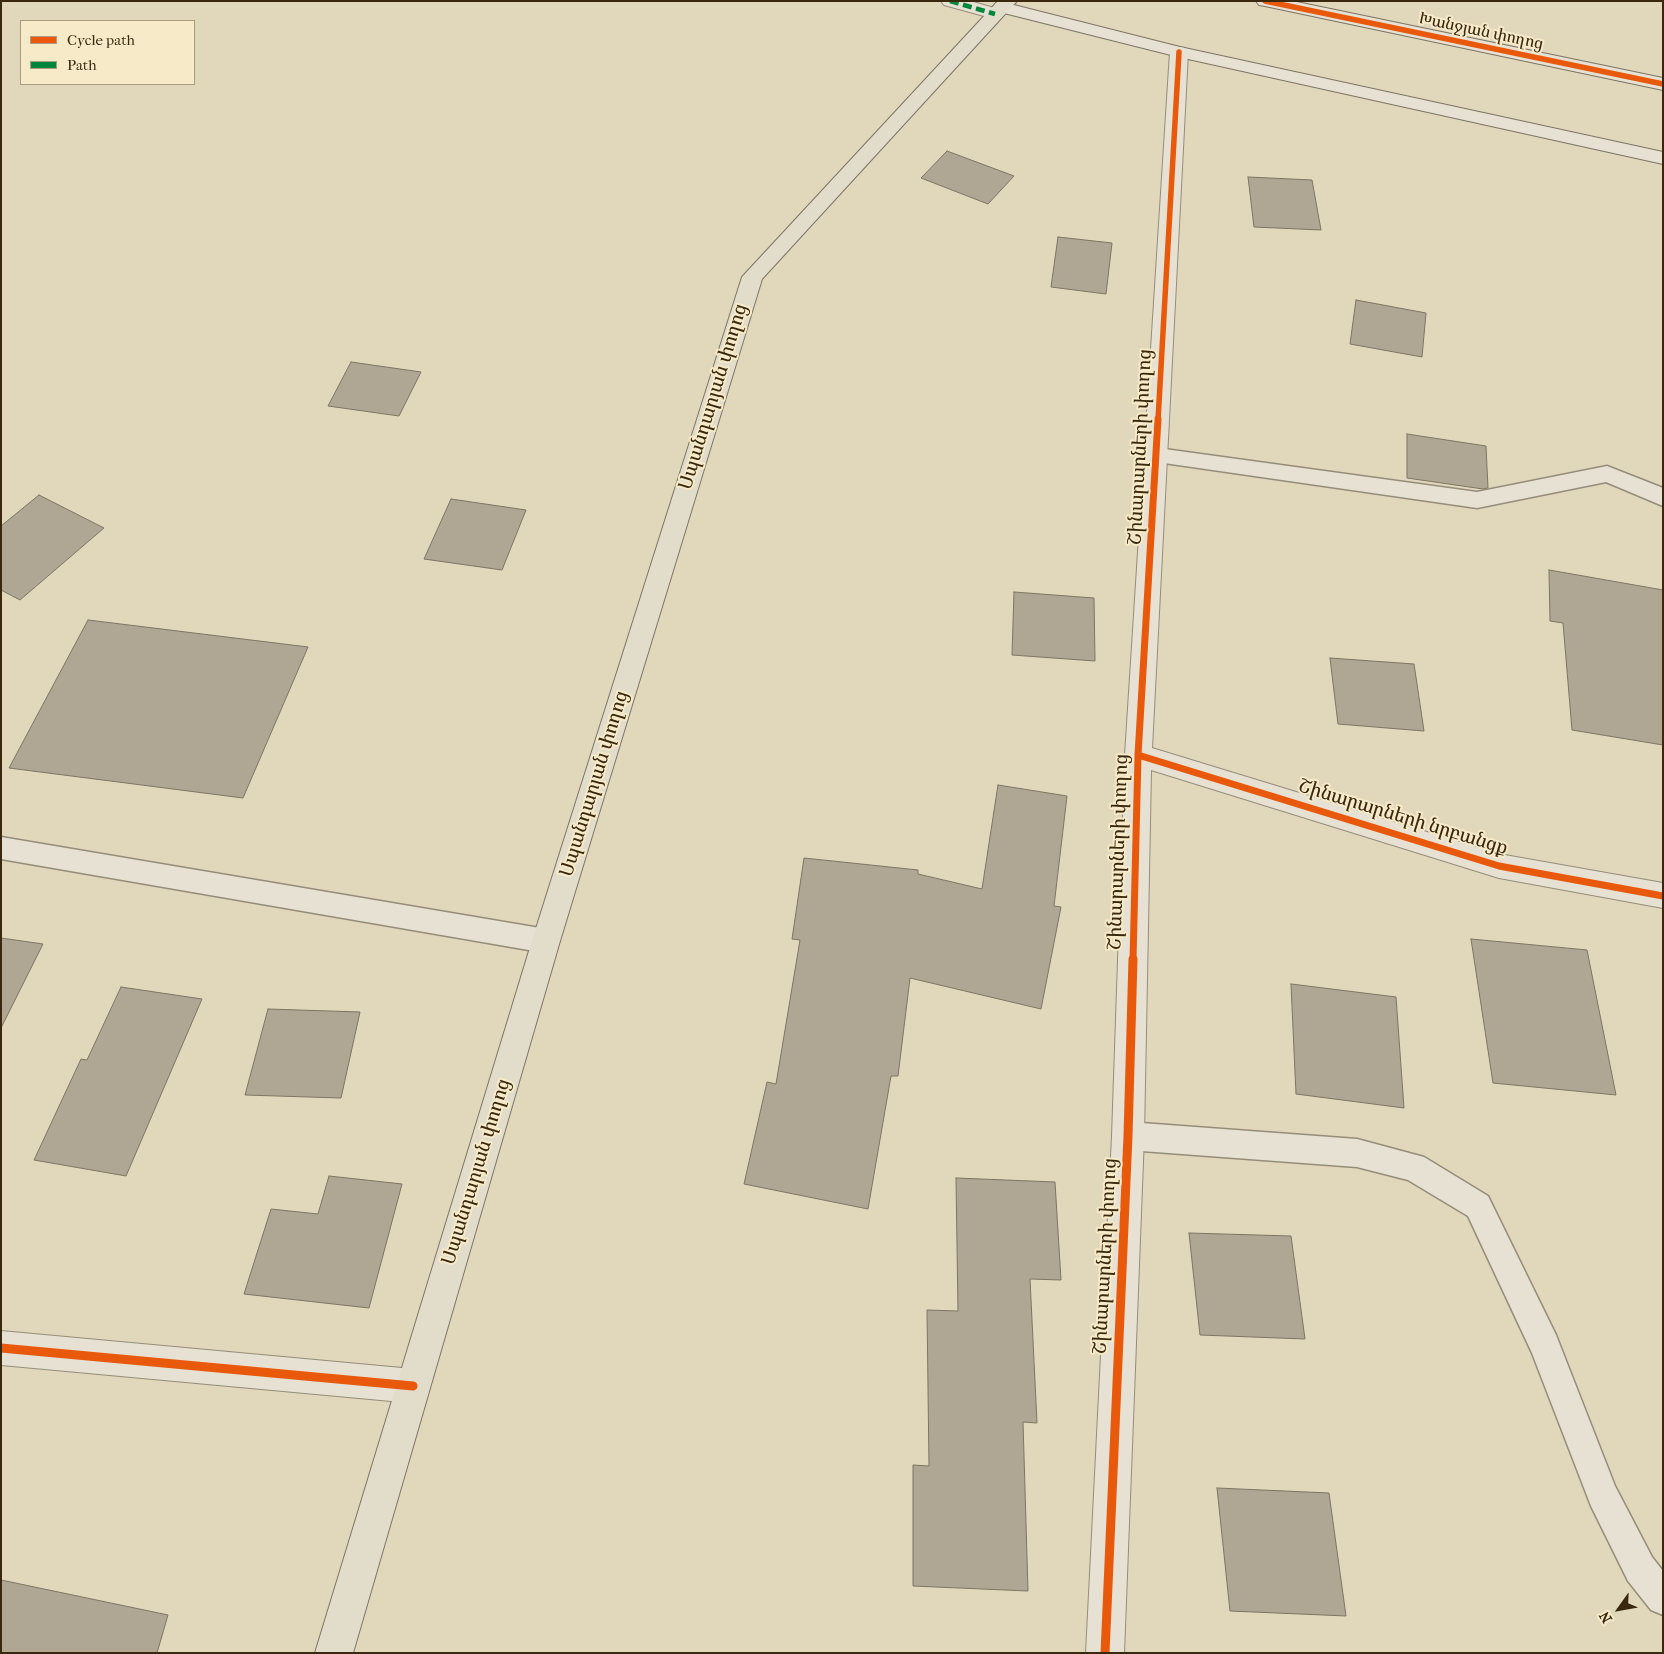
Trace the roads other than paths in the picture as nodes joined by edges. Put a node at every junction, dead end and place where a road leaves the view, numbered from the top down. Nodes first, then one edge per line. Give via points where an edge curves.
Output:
1 (950, 1) edge
2 (1265, 1) edge
3 (1002, 8) edge
4 (1179, 52) junction
5 (1663, 84) edge
6 (1663, 158) edge
7 (1157, 456) junction
8 (1663, 498) edge
9 (1138, 755) junction
10 (1, 848) edge
11 (1663, 896) edge
12 (546, 940) junction
13 (1128, 1136) junction
14 (1, 1348) edge
15 (413, 1386) junction
16 (1663, 1598) edge
17 (334, 1653) edge
18 (1104, 1653) edge

1 - 3 street
2 - 5 street, Խանջյան փողոց
3 - 4 street
3 - 12 main road, Սպանդարյան փողոց via 752,277
4 - 6 street
4 - 7 street, Շինարարների փողոց
7 - 8 lane via 1477,500 1607,474
7 - 9 street, Շինարարների փողոց
9 - 11 street, Շինարարների նրբանցք via 1499,866
9 - 13 street, Շինարարների փողոց
10 - 12 lane
12 - 15 main road, Սպանդարյան փողոց
13 - 16 lane via 1357,1153 1414,1167 1478,1206 1545,1346 1602,1495 1640,1569
13 - 18 street, Շինարարների փողոց
14 - 15 street
15 - 17 main road, Սպանդարյան փողոց

